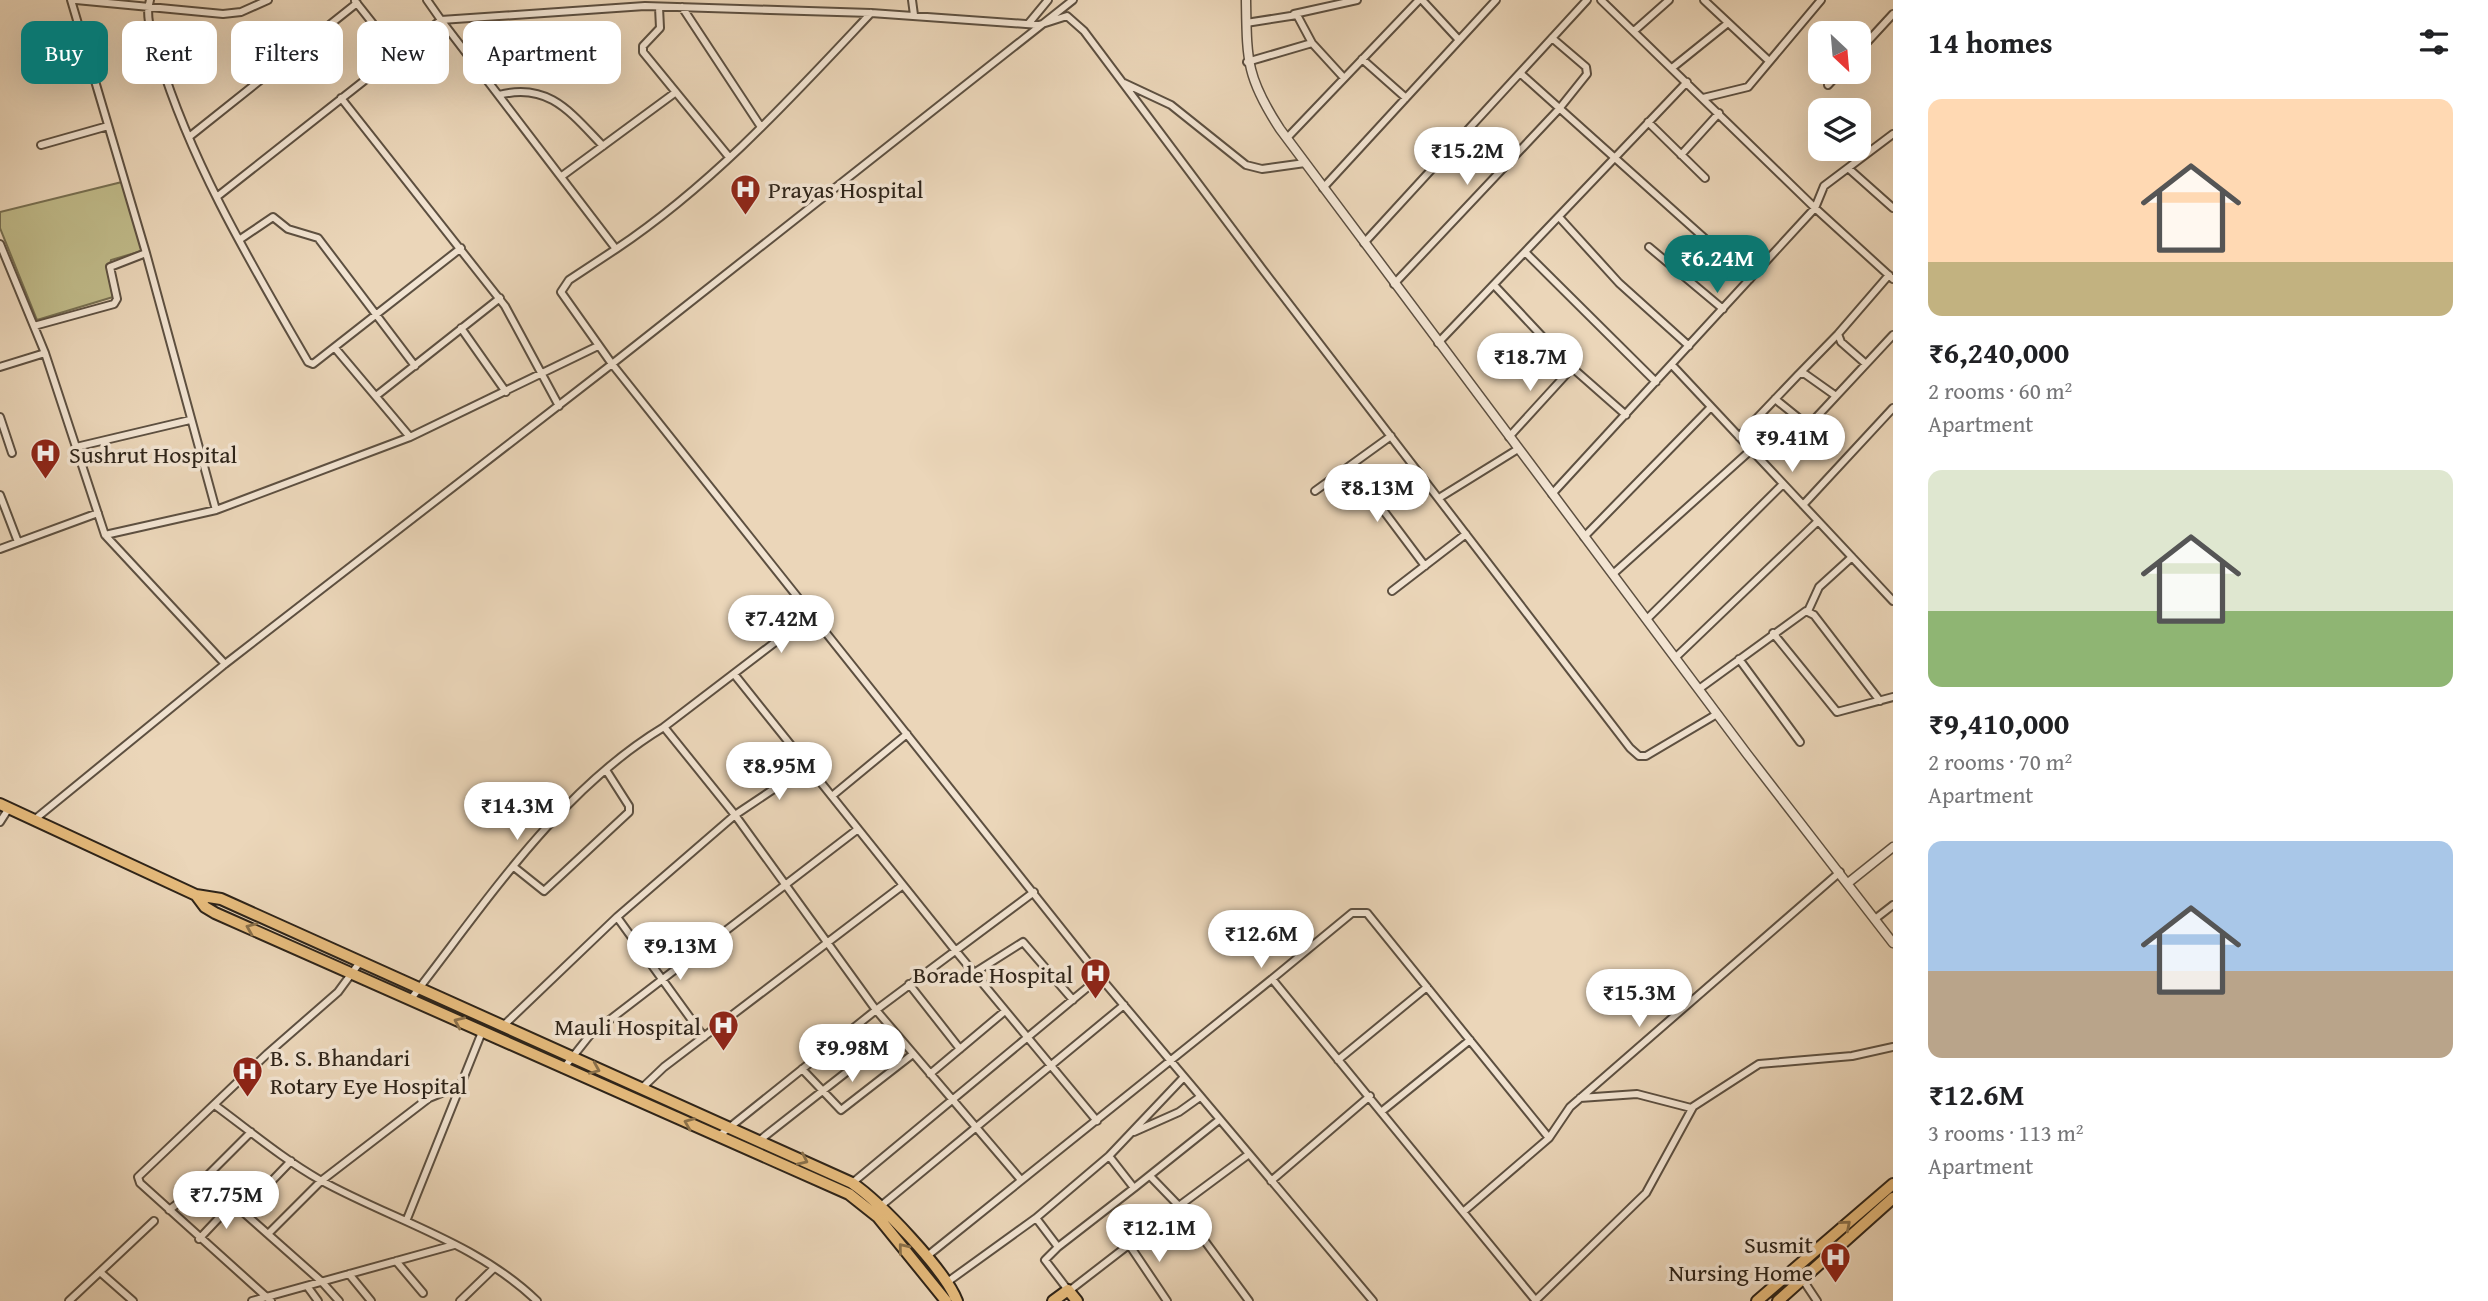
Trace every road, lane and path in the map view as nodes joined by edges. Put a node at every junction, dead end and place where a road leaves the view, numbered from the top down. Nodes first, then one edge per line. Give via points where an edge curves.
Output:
1 (74, 0) edge
2 (150, 0) edge
3 (268, 0) edge
4 (426, 0) edge
5 (780, 0) edge
6 (808, 0) edge
7 (912, 0) edge
8 (1048, 0) edge
9 (1073, 0) edge
10 (1246, 0) edge
11 (1357, 0) edge
12 (1420, 0) edge
13 (1496, 0) edge
14 (1587, 0) edge
15 (1601, 0) edge
16 (1669, 0) edge
17 (1704, 0) edge
18 (1821, 0) edge
19 (356, 2) edge
20 (643, 3) edge
21 (659, 7) junction
22 (682, 7) junction
23 (148, 8) junction
24 (779, 10) junction
25 (807, 10) junction
26 (871, 13) junction
27 (1294, 14) junction
28 (1893, 14) edge
29 (914, 15) junction
30 (441, 20) junction
31 (371, 21) edge
32 (1029, 23) junction
33 (1246, 23) junction
34 (1728, 23) junction
35 (1039, 26) junction
36 (1634, 31) junction
37 (1552, 38) junction
38 (1871, 38) edge
39 (1459, 40) junction
40 (1312, 43) junction
41 (1362, 59) junction
42 (1769, 61) junction
43 (1247, 62) junction
44 (1672, 68) junction
45 (1520, 73) junction
46 (1344, 78) junction
47 (1122, 82) junction
48 (1687, 82) junction
49 (359, 84) edge
50 (676, 92) junction
51 (499, 95) junction
52 (341, 98) junction
53 (1406, 98) junction
54 (1703, 98) junction
55 (1559, 109) junction
56 (1719, 113) junction
57 (1648, 122) junction
58 (108, 126) junction
59 (761, 127) junction
60 (1893, 134) edge
61 (189, 137) junction
62 (1287, 138) junction
63 (41, 145) dead end
64 (603, 146) junction
65 (1681, 155) junction
66 (729, 157) junction
67 (1614, 159) junction
68 (1305, 163) junction
69 (1849, 168) junction
70 (562, 176) junction
71 (1705, 178) dead end
72 (1324, 188) junction
73 (218, 195) junction
74 (1815, 208) junction
75 (1893, 208) edge
76 (1559, 217) junction
77 (239, 240) junction
78 (1364, 243) junction
79 (0, 244) edge
80 (1648, 247) dead end
81 (461, 248) junction
82 (616, 249) junction
83 (1525, 252) junction
84 (146, 253) junction
85 (10, 268) junction
86 (0, 272) edge
87 (1891, 277) edge
88 (1750, 279) junction
89 (1394, 284) junction
90 (1494, 285) junction
91 (500, 298) junction
92 (1723, 309) junction
93 (377, 316) junction
94 (34, 326) junction
95 (461, 328) junction
96 (1838, 334) junction
97 (1893, 335) edge
98 (1438, 343) junction
99 (598, 346) junction
100 (1689, 346) junction
101 (335, 348) junction
102 (45, 353) junction
103 (612, 364) junction
104 (1672, 365) junction
105 (1866, 365) junction
106 (415, 366) junction
107 (0, 367) edge
108 (1572, 368) junction
109 (540, 374) junction
110 (1799, 374) junction
111 (1656, 382) junction
112 (506, 392) junction
113 (376, 396) junction
114 (1836, 396) junction
115 (1775, 399) junction
116 (559, 406) junction
117 (1711, 407) junction
118 (1893, 408) edge
119 (1626, 415) junction
120 (0, 417) edge
121 (190, 420) junction
122 (1391, 436) junction
123 (410, 437) junction
124 (1509, 437) junction
125 (1739, 437) junction
126 (76, 447) junction
127 (1518, 449) junction
128 (1751, 450) junction
129 (12, 453) dead end
130 (1350, 466) junction
131 (1783, 484) junction
132 (1315, 491) dead end
133 (1552, 494) junction
134 (0, 495) edge
135 (1439, 498) junction
136 (1803, 505) junction
137 (216, 510) junction
138 (98, 513) junction
139 (1818, 522) junction
140 (1466, 534) junction
141 (105, 535) junction
142 (1584, 537) junction
143 (18, 542) junction
144 (0, 549) edge
145 (1852, 557) junction
146 (1425, 566) junction
147 (1613, 574) junction
148 (1392, 592) dead end
149 (1893, 601) edge
150 (1808, 611) junction
151 (812, 614) junction
152 (1647, 619) junction
153 (1773, 633) junction
154 (1675, 658) junction
155 (1739, 659) junction
156 (225, 664) junction
157 (734, 674) junction
158 (1699, 689) junction
159 (1893, 697) edge
160 (1880, 701) junction
161 (1717, 714) junction
162 (664, 727) junction
163 (907, 733) junction
164 (1800, 742) dead end
165 (807, 766) junction
166 (607, 770) junction
167 (832, 796) junction
168 (4, 806) edge
169 (735, 815) junction
170 (34, 820) junction
171 (0, 822) edge
172 (858, 829) junction
173 (1893, 847) edge
174 (514, 867) junction
175 (1840, 872) junction
176 (1848, 883) junction
177 (785, 884) junction
178 (903, 885) junction
179 (1034, 892) junction
180 (197, 895) junction
181 (1893, 905) edge
182 (617, 917) junction
183 (1875, 919) junction
184 (827, 942) junction
185 (1893, 943) edge
186 (954, 950) junction
187 (359, 962) junction
188 (974, 974) junction
189 (353, 975) junction
190 (1100, 977) junction
191 (662, 979) junction
192 (1272, 979) junction
193 (909, 984) junction
194 (1427, 987) junction
195 (419, 989) junction
196 (410, 1000) junction
197 (1073, 1000) junction
198 (1124, 1005) junction
199 (876, 1010) junction
200 (1005, 1011) junction
201 (502, 1027) junction
202 (482, 1032) junction
203 (704, 1037) junction
204 (1028, 1037) junction
205 (1470, 1040) junction
206 (1893, 1047) edge
207 (960, 1049) junction
208 (913, 1054) junction
209 (867, 1056) dead end
210 (570, 1059) junction
211 (1339, 1060) junction
212 (1171, 1061) junction
213 (1049, 1063) junction
214 (563, 1069) junction
215 (802, 1069) junction
216 (930, 1074) junction
217 (1183, 1078) junction
218 (461, 1085) junction
219 (642, 1089) junction
220 (821, 1092) junction
221 (1370, 1096) junction
222 (1200, 1097) junction
223 (1580, 1098) junction
224 (633, 1100) junction
225 (951, 1101) junction
226 (216, 1106) junction
227 (1693, 1107) junction
228 (1381, 1112) junction
229 (1219, 1120) junction
230 (1097, 1121) junction
231 (729, 1126) junction
232 (975, 1128) junction
233 (251, 1132) junction
234 (720, 1135) junction
235 (1129, 1135) junction
236 (1549, 1138) junction
237 (760, 1140) junction
238 (1248, 1154) junction
239 (1109, 1156) junction
240 (291, 1161) junction
241 (1150, 1176) junction
242 (1021, 1180) junction
243 (208, 1181) junction
244 (321, 1181) junction
245 (1271, 1181) junction
246 (1893, 1184) edge
247 (848, 1188) junction
248 (1134, 1188) junction
249 (1893, 1198) edge
250 (233, 1203) junction
251 (882, 1205) junction
252 (1179, 1206) junction
253 (169, 1210) junction
254 (243, 1211) junction
255 (1463, 1212) junction
256 (1036, 1218) junction
257 (407, 1219) junction
258 (154, 1221) dead end
259 (268, 1234) junction
260 (199, 1239) junction
261 (1128, 1243) junction
262 (454, 1245) junction
263 (1058, 1247) junction
264 (926, 1257) junction
265 (1805, 1260) junction
266 (396, 1261) junction
267 (494, 1268) junction
268 (1813, 1271) junction
269 (100, 1272) junction
270 (349, 1274) junction
271 (1784, 1278) junction
272 (1803, 1280) junction
273 (322, 1282) junction
274 (946, 1283) junction
275 (307, 1286) junction
276 (1791, 1290) junction
277 (1069, 1291) junction
278 (423, 1293) dead end
279 (74, 1299) edge
280 (269, 1299) edge
281 (952, 1300) edge
282 (1369, 1300) edge
283 (133, 1301) edge
284 (253, 1301) edge
285 (318, 1301) edge
286 (339, 1301) edge
287 (371, 1301) edge
288 (460, 1301) edge
289 (537, 1301) edge
290 (1053, 1301) edge
291 (1077, 1301) edge
292 (1167, 1301) edge
293 (1249, 1301) edge
294 (1536, 1301) edge
295 (1757, 1301) edge
296 (1778, 1301) edge
297 (1817, 1301) edge

1 - 23 street
1 - 58 street
2 - 23 street
3 - 23 street via 223,15
4 - 30 street
5 - 24 street
6 - 25 street
7 - 29 street
8 - 32 street
9 - 35 street
10 - 33 street
11 - 27 street
12 - 39 street
12 - 41 street
13 - 39 street
14 - 37 street
15 - 36 street
16 - 36 street
17 - 34 street
18 - 42 street
19 - 31 street
19 - 61 street
20 - 21 street
20 - 30 street
21 - 22 street
21 - 50 street via 660,28 642,49
22 - 24 street
22 - 59 street
23 - 61 street via 171,94
24 - 25 street
25 - 26 street
26 - 29 street
26 - 59 street
27 - 33 street
27 - 40 street
28 - 38 street
29 - 32 street
30 - 51 street
32 - 35 street
33 - 43 street
34 - 42 street
34 - 44 street
35 - 47 street via 1067,16
35 - 103 street
36 - 44 street
37 - 45 street
37 - 55 street via 1588,72
39 - 53 street
40 - 43 street
40 - 46 street
41 - 46 street
41 - 53 street
42 - 54 street via 1748,87
43 - 62 street via 1259,98
44 - 48 street
45 - 55 street
45 - 78 street
46 - 62 street
47 - 68 street via 1171,105 1246,165 1262,169
47 - 122 street
48 - 54 street
48 - 57 street
49 - 52 street
50 - 64 street
50 - 66 street
51 - 64 street via 518,90 554,99
51 - 70 street
52 - 73 street
52 - 81 street
53 - 72 street
54 - 56 street
55 - 67 street
55 - 89 street
56 - 65 street
56 - 74 street
57 - 65 street
57 - 67 street
58 - 63 street
58 - 84 street
59 - 66 street
60 - 69 street
61 - 73 street
62 - 68 street
64 - 70 street
65 - 71 street
66 - 82 street via 664,216
67 - 76 street
67 - 88 street
68 - 72 street
69 - 74 street via 1824,186
69 - 75 street
70 - 82 street
72 - 78 street
73 - 77 street
74 - 87 street
74 - 88 street
76 - 83 street
76 - 100 street via 1619,283
77 - 93 street via 273,217 288,229 315,236
77 - 101 street via 308,362 313,364
78 - 89 street
79 - 85 street
80 - 92 street
81 - 91 street
81 - 93 street
82 - 99 street via 569,281 561,292
83 - 90 street
83 - 111 street
84 - 94 street via 110,267 117,299 114,304
84 - 121 street
85 - 86 street
85 - 94 street
87 - 96 street
88 - 92 street
89 - 98 street
90 - 98 street
90 - 108 street
91 - 95 street
91 - 109 street
92 - 100 street
93 - 101 street
93 - 106 street
94 - 102 street
95 - 106 street
95 - 112 street
96 - 105 street
96 - 110 street
97 - 105 street
98 - 124 street
99 - 103 street
99 - 109 street
100 - 104 street
101 - 113 street
102 - 107 street
102 - 126 street
103 - 116 street
103 - 151 street
104 - 111 street
104 - 117 street
105 - 114 street
106 - 113 street
108 - 119 street
108 - 124 street
109 - 112 street
109 - 116 street
110 - 114 street
110 - 115 street
111 - 119 street
112 - 123 street
113 - 123 street
114 - 115 street via 1808,424
115 - 125 street
116 - 156 street
117 - 125 street
117 - 142 street
118 - 136 street
119 - 133 street
120 - 129 street
121 - 126 street
121 - 137 street
122 - 130 street
122 - 135 street
123 - 137 street
124 - 127 street
125 - 128 street
126 - 138 street
127 - 133 street
127 - 135 street
128 - 131 street
128 - 147 street
130 - 132 street
130 - 146 street
131 - 136 street
131 - 152 street
133 - 142 street
134 - 143 street
135 - 140 street
136 - 139 street
137 - 141 street
138 - 141 street
138 - 143 street
139 - 145 street
139 - 154 street
140 - 146 street
140 - 161 street via 1639,756
141 - 156 street
142 - 147 street
143 - 144 street
145 - 149 street
145 - 150 street via 1819,587
146 - 148 street
147 - 152 street
150 - 153 street
150 - 160 street
151 - 157 street
151 - 163 street
152 - 154 street
153 - 155 street
153 - 160 street via 1837,712
154 - 158 street
155 - 158 street
155 - 164 street
156 - 170 street
157 - 162 street
157 - 165 street
158 - 161 street
159 - 160 street
161 - 175 street
162 - 166 street
162 - 169 street
163 - 167 street
163 - 179 street
165 - 167 street
165 - 169 street
166 - 174 street
166 - 174 street via 629,812 544,891
167 - 172 street
168 - 170 main road
168 - 171 street
169 - 177 street
169 - 182 street
170 - 180 main road
172 - 177 street
172 - 178 street
173 - 176 street
174 - 195 street
175 - 176 street
175 - 223 street
176 - 183 street
177 - 184 street
177 - 191 street
178 - 184 street
178 - 186 street
179 - 186 street
179 - 190 street
180 - 187 main road via 221,899
189 -> 180 main road via 215,912
181 - 183 street
182 - 191 street
182 - 201 street
183 - 185 street
184 - 199 street
184 - 203 street
186 - 188 street
186 - 193 street
187 - 189 street
187 - 195 main road
188 - 197 street via 1023,942
188 - 200 street
189 - 196 main road
189 - 226 street
190 - 197 street
190 - 198 street
191 - 203 street
191 - 210 street via 590,1035
192 - 194 street via 1352,913 1362,911
192 - 211 street
192 - 212 street
193 - 199 street
193 - 207 street
194 - 205 street
194 - 211 street
195 - 196 street
195 - 201 main road
202 -> 196 main road
197 - 204 street
198 - 212 street
198 - 213 street
199 - 208 street
199 - 215 street
200 - 204 street
200 - 207 street
201 - 210 main road
202 - 214 main road
202 - 218 street
203 - 219 street
204 - 213 street
204 - 225 street
205 - 228 street
205 - 236 street
206 - 227 street via 1852,1056 1759,1064
207 - 216 street
208 - 216 street
208 - 220 street via 843,1110
209 - 220 street
210 - 214 street
210 -> 219 main road
211 - 221 street
212 - 217 street
212 - 230 street
213 - 230 street
213 - 232 street
214 - 224 main road
215 - 220 street
215 - 231 street
216 - 225 street
217 - 222 street
217 - 235 street
218 - 244 street via 429,1098
218 - 257 street
219 - 224 street
219 - 231 main road
220 - 237 street
221 - 228 street
221 - 245 street
222 - 229 street
222 - 235 street
223 - 227 street via 1637,1094
223 - 236 street
234 -> 224 main road
225 - 232 street
225 - 247 street
226 - 233 street
226 - 253 street via 138,1177
227 - 294 street via 1646,1193
228 - 255 street
229 - 238 street
229 - 241 street
230 - 242 street
231 - 234 street
231 - 237 main road
232 - 242 street
232 - 251 street
233 - 240 street
233 - 243 street via 209,1174
234 - 247 main road
235 - 239 street
236 - 255 street
237 -> 247 main road
238 - 245 street
238 - 252 street
239 - 248 street
239 - 256 street
240 - 244 street
240 - 254 street
241 - 248 street
241 - 252 street
242 - 264 street
243 - 250 street
243 - 253 street
244 - 257 street
244 - 259 street
245 - 282 street
265 -> 246 main road
247 - 251 main road
281 -> 247 main road
248 - 263 street
249 - 268 main road
250 - 254 street
250 - 260 street
251 - 264 main road
252 - 261 street
252 - 293 street
253 - 260 street
254 - 259 street
255 - 294 street
256 - 263 street
256 - 274 street
257 - 262 street
258 - 269 street
259 - 273 street
260 - 280 street
261 - 277 street
261 - 292 street
262 - 266 street
262 - 267 street
263 - 277 street via 1045,1261
264 - 274 main road
265 - 268 main road
265 - 271 main road
266 - 270 street
266 - 278 street
267 - 288 street
267 - 289 street
268 - 272 main road
269 - 279 street
269 - 283 street
270 - 273 street
270 - 287 street
271 - 276 main road
271 - 295 main road
272 - 276 main road
272 - 297 street
273 - 275 street
273 - 286 street
274 - 281 main road
275 - 280 street
275 - 285 street
276 - 296 main road
277 - 290 main road
277 - 291 main road
280 - 284 street

